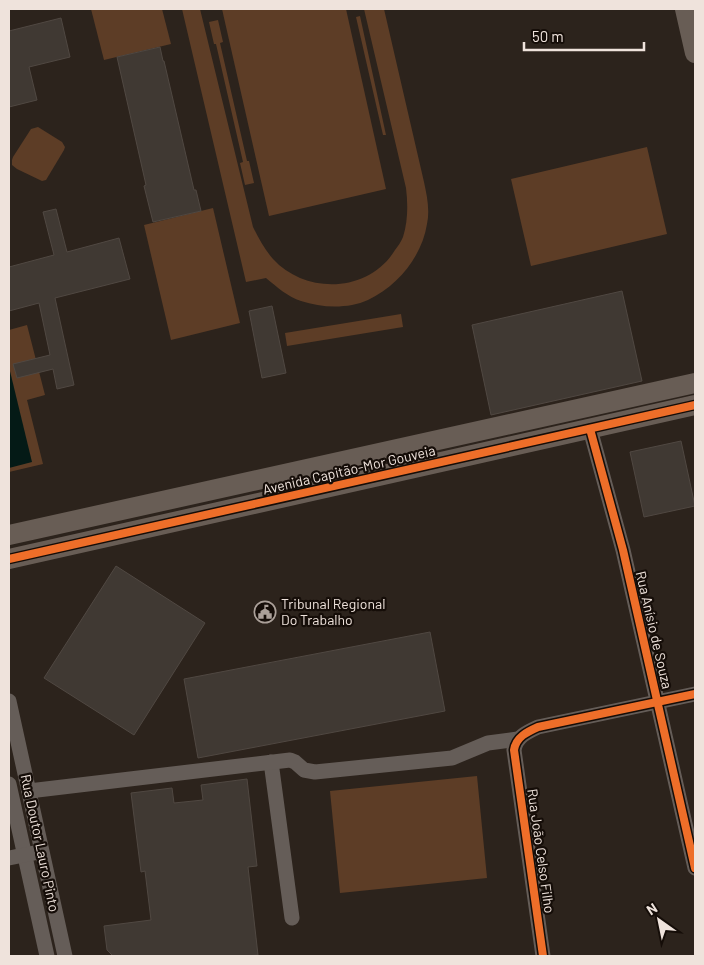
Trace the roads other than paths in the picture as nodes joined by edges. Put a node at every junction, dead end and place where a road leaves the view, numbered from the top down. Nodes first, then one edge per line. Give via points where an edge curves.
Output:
1 (685, 9) edge
2 (694, 44) edge
3 (695, 383) edge
4 (695, 405) edge
5 (590, 429) junction
6 (292, 472) junction
7 (264, 502) junction
8 (55, 524) junction
9 (9, 535) edge
10 (94, 540) junction
11 (9, 559) edge
12 (695, 694) edge
13 (9, 701) edge
14 (658, 702) junction
15 (516, 744) junction
16 (271, 762) junction
17 (9, 784) edge
18 (29, 790) junction
19 (42, 851) junction
20 (24, 855) junction
21 (9, 858) edge
22 (695, 868) edge
23 (292, 918) dead end
24 (47, 956) edge
25 (65, 956) edge
26 (543, 956) edge

1 - 2 main road
3 - 6 main road, Avenida Capitão-Mor Gouveia
4 - 5 main road, Avenida Capitão-Mor Gouveia
5 - 7 main road, Avenida Capitão-Mor Gouveia
5 - 14 street, Rua Anísio de Souza via 623,550
6 - 7 main road
6 - 8 main road, Avenida Capitão-Mor Gouveia
7 - 10 main road, Avenida Capitão-Mor Gouveia
8 - 9 main road, Avenida Capitão-Mor Gouveia
8 - 10 main road
10 - 11 main road, Avenida Capitão-Mor Gouveia
12 - 14 street
13 - 18 street, Rua Doutor Lauro Pinto
14 - 15 street via 538,727 528,731
14 - 22 street, Rua Anísio de Souza
15 - 16 street via 488,743 452,758 315,772 304,770 290,760
15 - 26 street, Rua João Celso Filho
16 - 18 street
16 - 23 street
17 - 20 street, Rua Doutor Lauro Pinto
18 - 19 street, Rua Doutor Lauro Pinto
19 - 20 street
19 - 25 street, Rua Doutor Lauro Pinto
20 - 21 street
20 - 24 street, Rua Doutor Lauro Pinto

